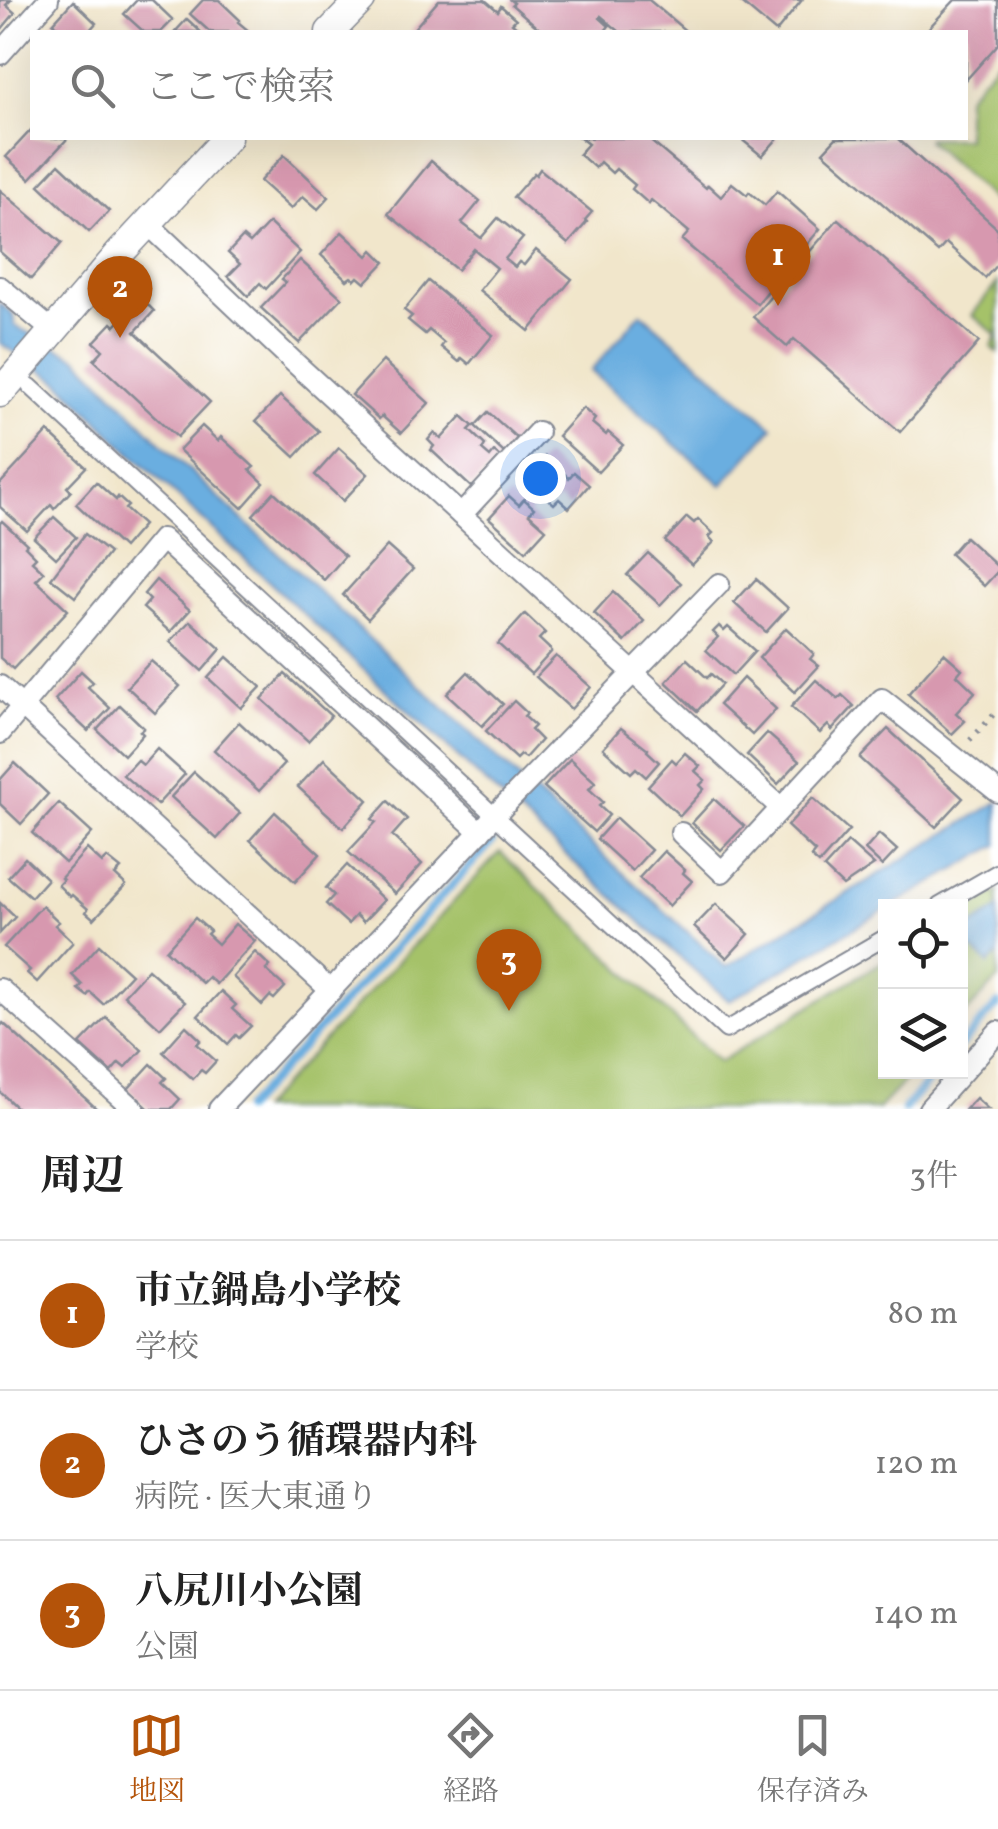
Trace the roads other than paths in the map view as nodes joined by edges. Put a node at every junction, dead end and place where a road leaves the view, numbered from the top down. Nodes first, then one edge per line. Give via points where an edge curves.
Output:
1 (362, 0) edge
2 (42, 2) edge
3 (332, 30) edge
4 (0, 54) edge
5 (225, 140) edge
6 (146, 222) junction
7 (0, 287) edge
8 (52, 334) junction
9 (27, 376) junction
10 (0, 392) edge
11 (538, 432) dead end
12 (461, 515) junction
13 (719, 584) dead end
14 (633, 671) junction
15 (0, 686) edge
16 (22, 707) junction
17 (0, 734) edge
18 (998, 792) edge
19 (780, 807) junction
20 (492, 818) junction
21 (681, 834) dead end
22 (998, 872) edge
23 (950, 899) edge
24 (878, 943) edge
25 (0, 989) edge
26 (331, 991) junction
27 (995, 1042) edge
28 (134, 1109) edge
29 (219, 1109) edge
30 (929, 1109) edge

1 - 3 street
2 - 4 street
5 - 6 street
6 - 8 street
6 - 12 street
7 - 8 street
8 - 9 street
9 - 10 street
9 - 20 street
11 - 12 street
12 - 14 street
13 - 14 street
14 - 19 street
14 - 20 street
15 - 16 street
16 - 17 street
16 - 20 street via 162,540
16 - 26 street
18 - 19 street via 882,699
19 - 21 street via 722,872
20 - 24 street via 726,1030
20 - 26 street
22 - 23 street
25 - 28 street
26 - 29 street
27 - 30 street

